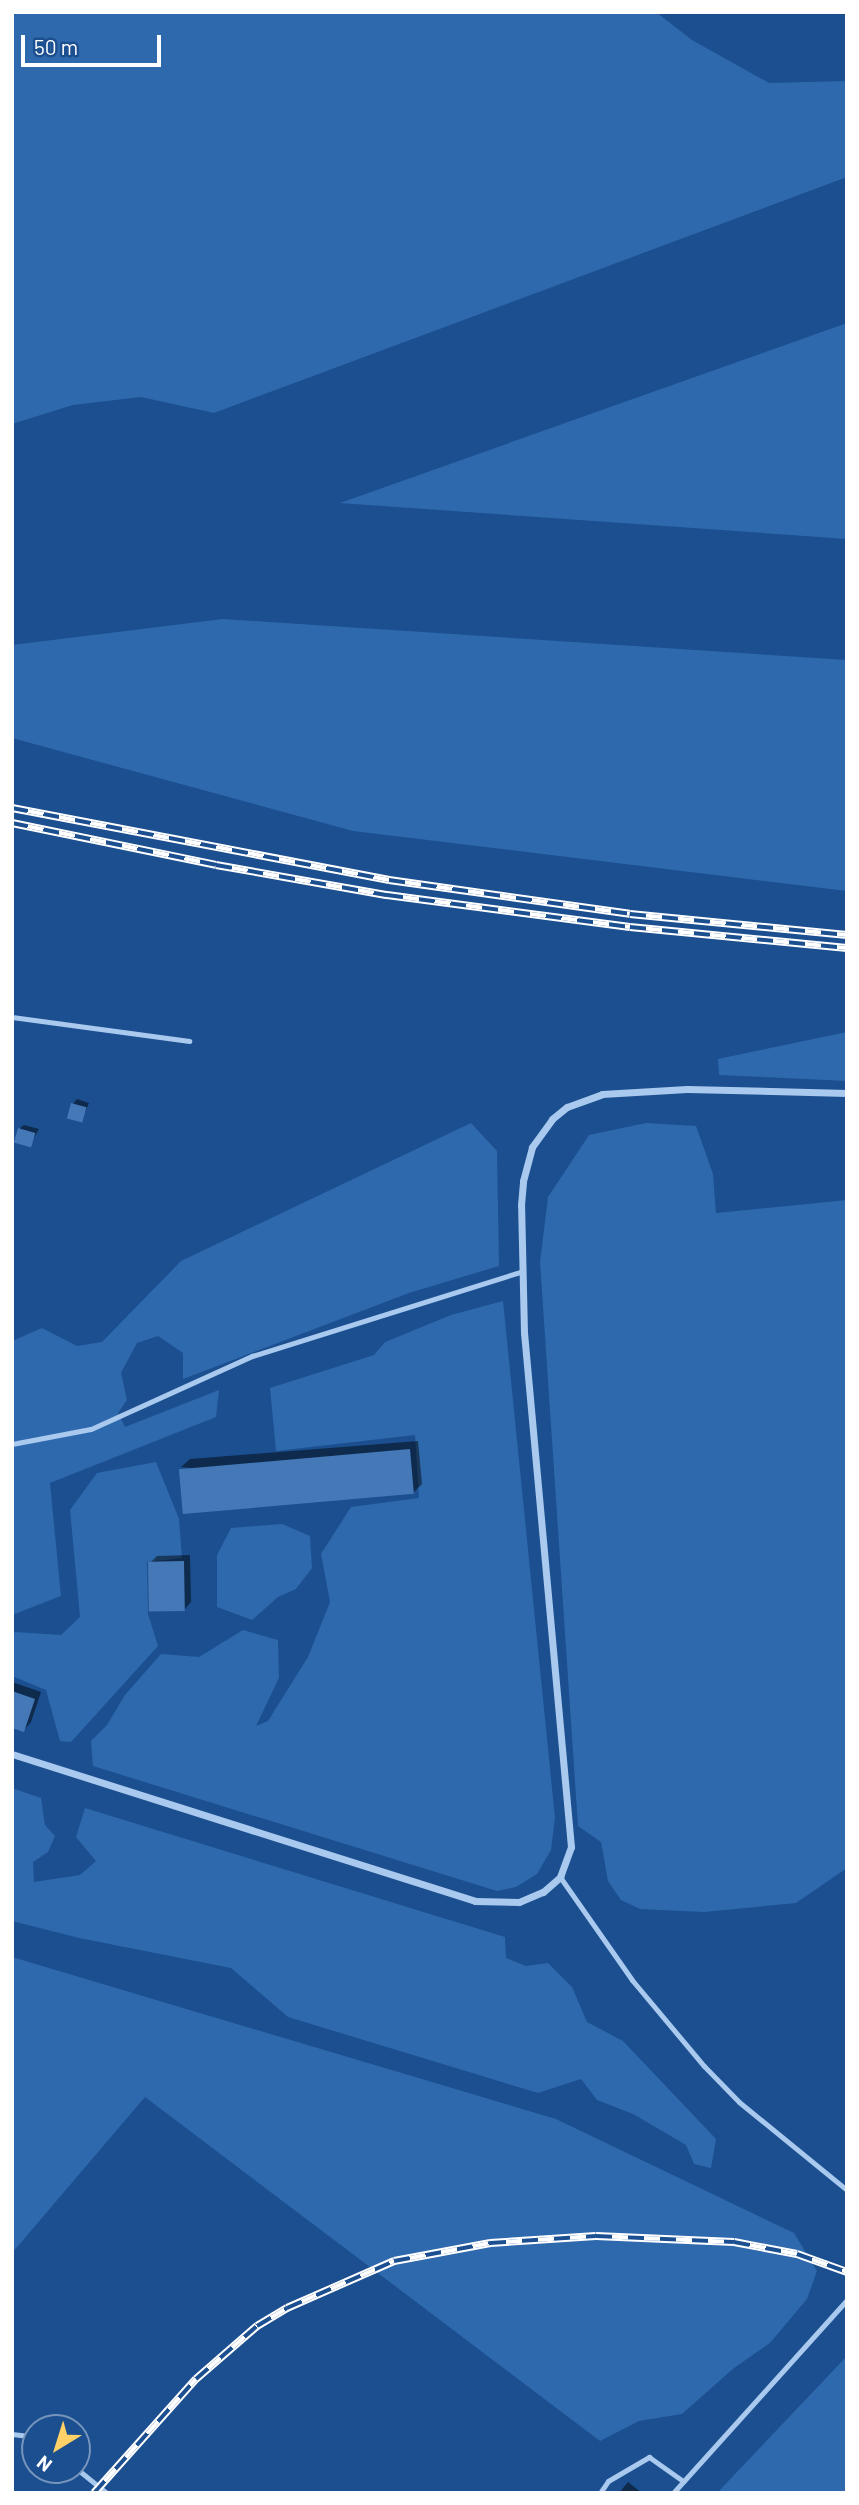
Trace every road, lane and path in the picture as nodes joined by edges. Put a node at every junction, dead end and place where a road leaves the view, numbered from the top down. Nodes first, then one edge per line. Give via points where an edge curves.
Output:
1 (12, 1017) edge
2 (189, 1041) dead end
3 (847, 1093) edge
4 (523, 1271) junction
5 (12, 1444) edge
6 (12, 1754) edge
7 (560, 1877) junction
8 (847, 2190) edge
9 (847, 2300) edge
10 (91, 2480) edge
11 (683, 2481) junction
12 (107, 2493) edge
13 (600, 2493) edge
14 (673, 2493) edge

1 - 2 lane
3 - 4 street via 646,1089 602,1094 567,1107 540,1132 527,1161 521,1205
4 - 5 lane via 252,1356 91,1429
4 - 7 street via 527,1366 571,1847
6 - 7 street via 475,1901 500,1904 533,1899
7 - 8 lane via 632,1980 704,2066 739,2102
9 - 11 lane
10 - 12 lane
11 - 13 lane via 649,2457 608,2482
11 - 14 lane

